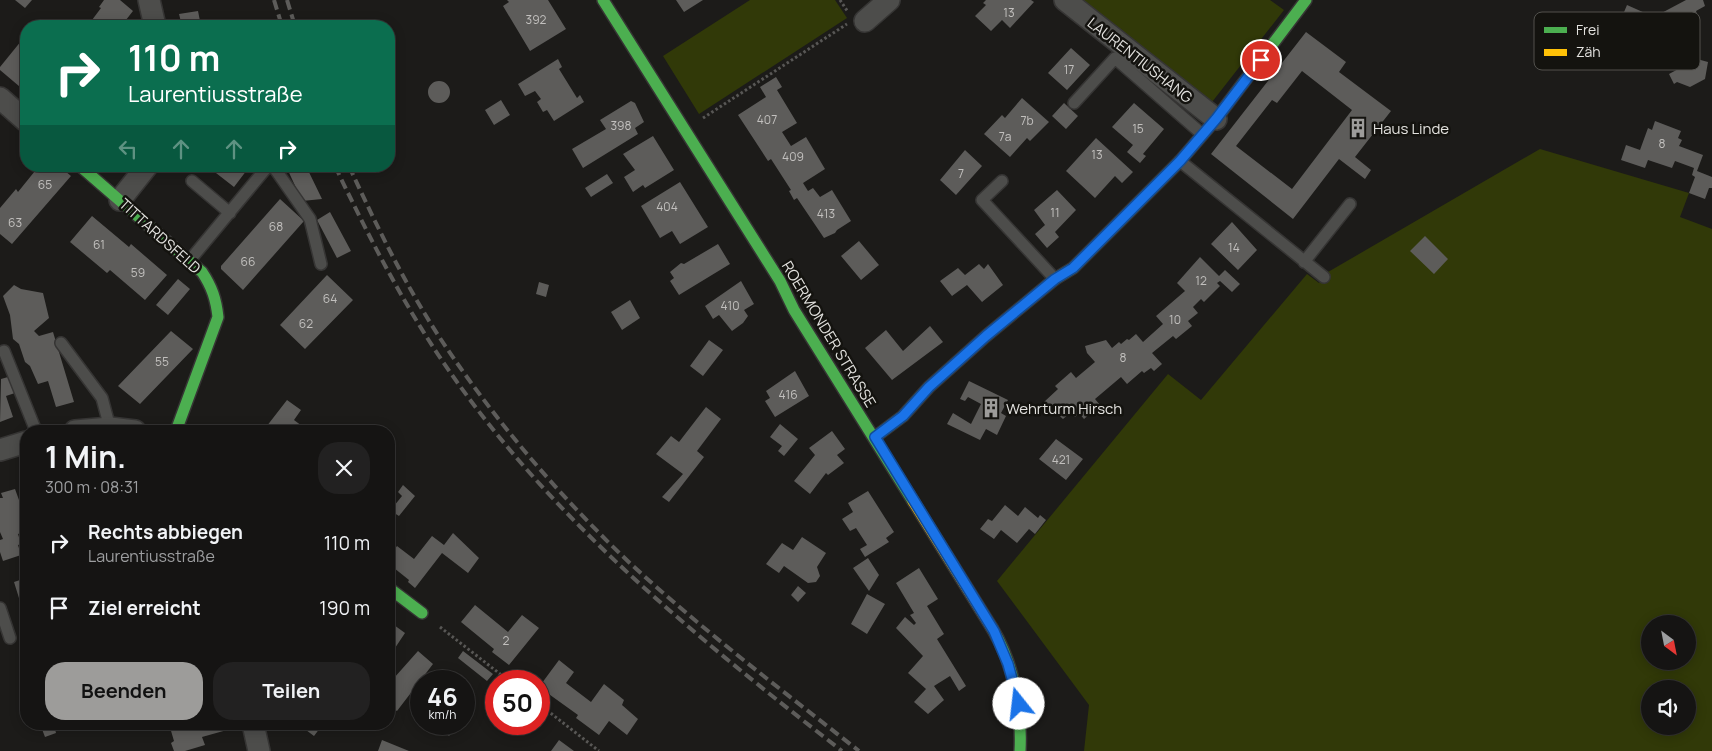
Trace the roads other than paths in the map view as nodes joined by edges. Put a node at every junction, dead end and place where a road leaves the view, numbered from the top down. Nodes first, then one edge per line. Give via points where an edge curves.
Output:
1 (149, 0) edge
2 (603, 0) edge
3 (889, 0) edge
4 (1065, 0) edge
5 (1306, 0) edge
6 (154, 20) edge
7 (859, 21) road end
8 (0, 98) edge
9 (1074, 103) dead end
10 (20, 116) edge
11 (1209, 127) junction
12 (1180, 161) junction
13 (87, 172) edge
14 (142, 172) edge
15 (263, 172) edge
16 (277, 172) edge
17 (192, 181) dead end
18 (1002, 181) dead end
19 (120, 200) junction
20 (1350, 204) dead end
21 (230, 213) junction
22 (190, 260) junction
23 (1304, 262) junction
24 (321, 264) dead end
25 (1324, 277) dead end
26 (1055, 279) junction
27 (61, 342) dead end
28 (4, 351) dead end
29 (34, 425) edge
30 (109, 425) edge
31 (178, 425) edge
32 (875, 437) junction
33 (20, 444) edge
34 (0, 450) edge
35 (395, 593) edge
36 (0, 608) edge
37 (422, 613) road end
38 (10, 638) dead end
39 (254, 730) edge
40 (259, 751) edge
41 (1020, 751) edge

1 - 6 street
2 - 32 street, ROERMONDER STRASSE
3 - 7 street
4 - 11 street, LAURENTIUSHANG
5 - 11 street
8 - 10 street
9 - 11 lane via 1114,58
11 - 12 street
12 - 23 lane
12 - 26 street via 1073,268
13 - 19 street, TITTARDSFELD
14 - 19 street
15 - 21 lane
16 - 24 lane via 310,219
17 - 21 lane
18 - 26 lane via 982,200
19 - 22 street, TITTARDSFELD
20 - 23 lane
21 - 22 lane
22 - 31 street, TITTARDSFELD via 211,286 218,317
23 - 25 lane
26 - 32 street via 929,387 903,416
27 - 30 lane via 102,398
28 - 29 lane
32 - 41 street, ROERMONDER STRASSE via 994,631 1008,664 1019,704
33 - 34 street
35 - 37 street
36 - 38 lane
39 - 40 street

